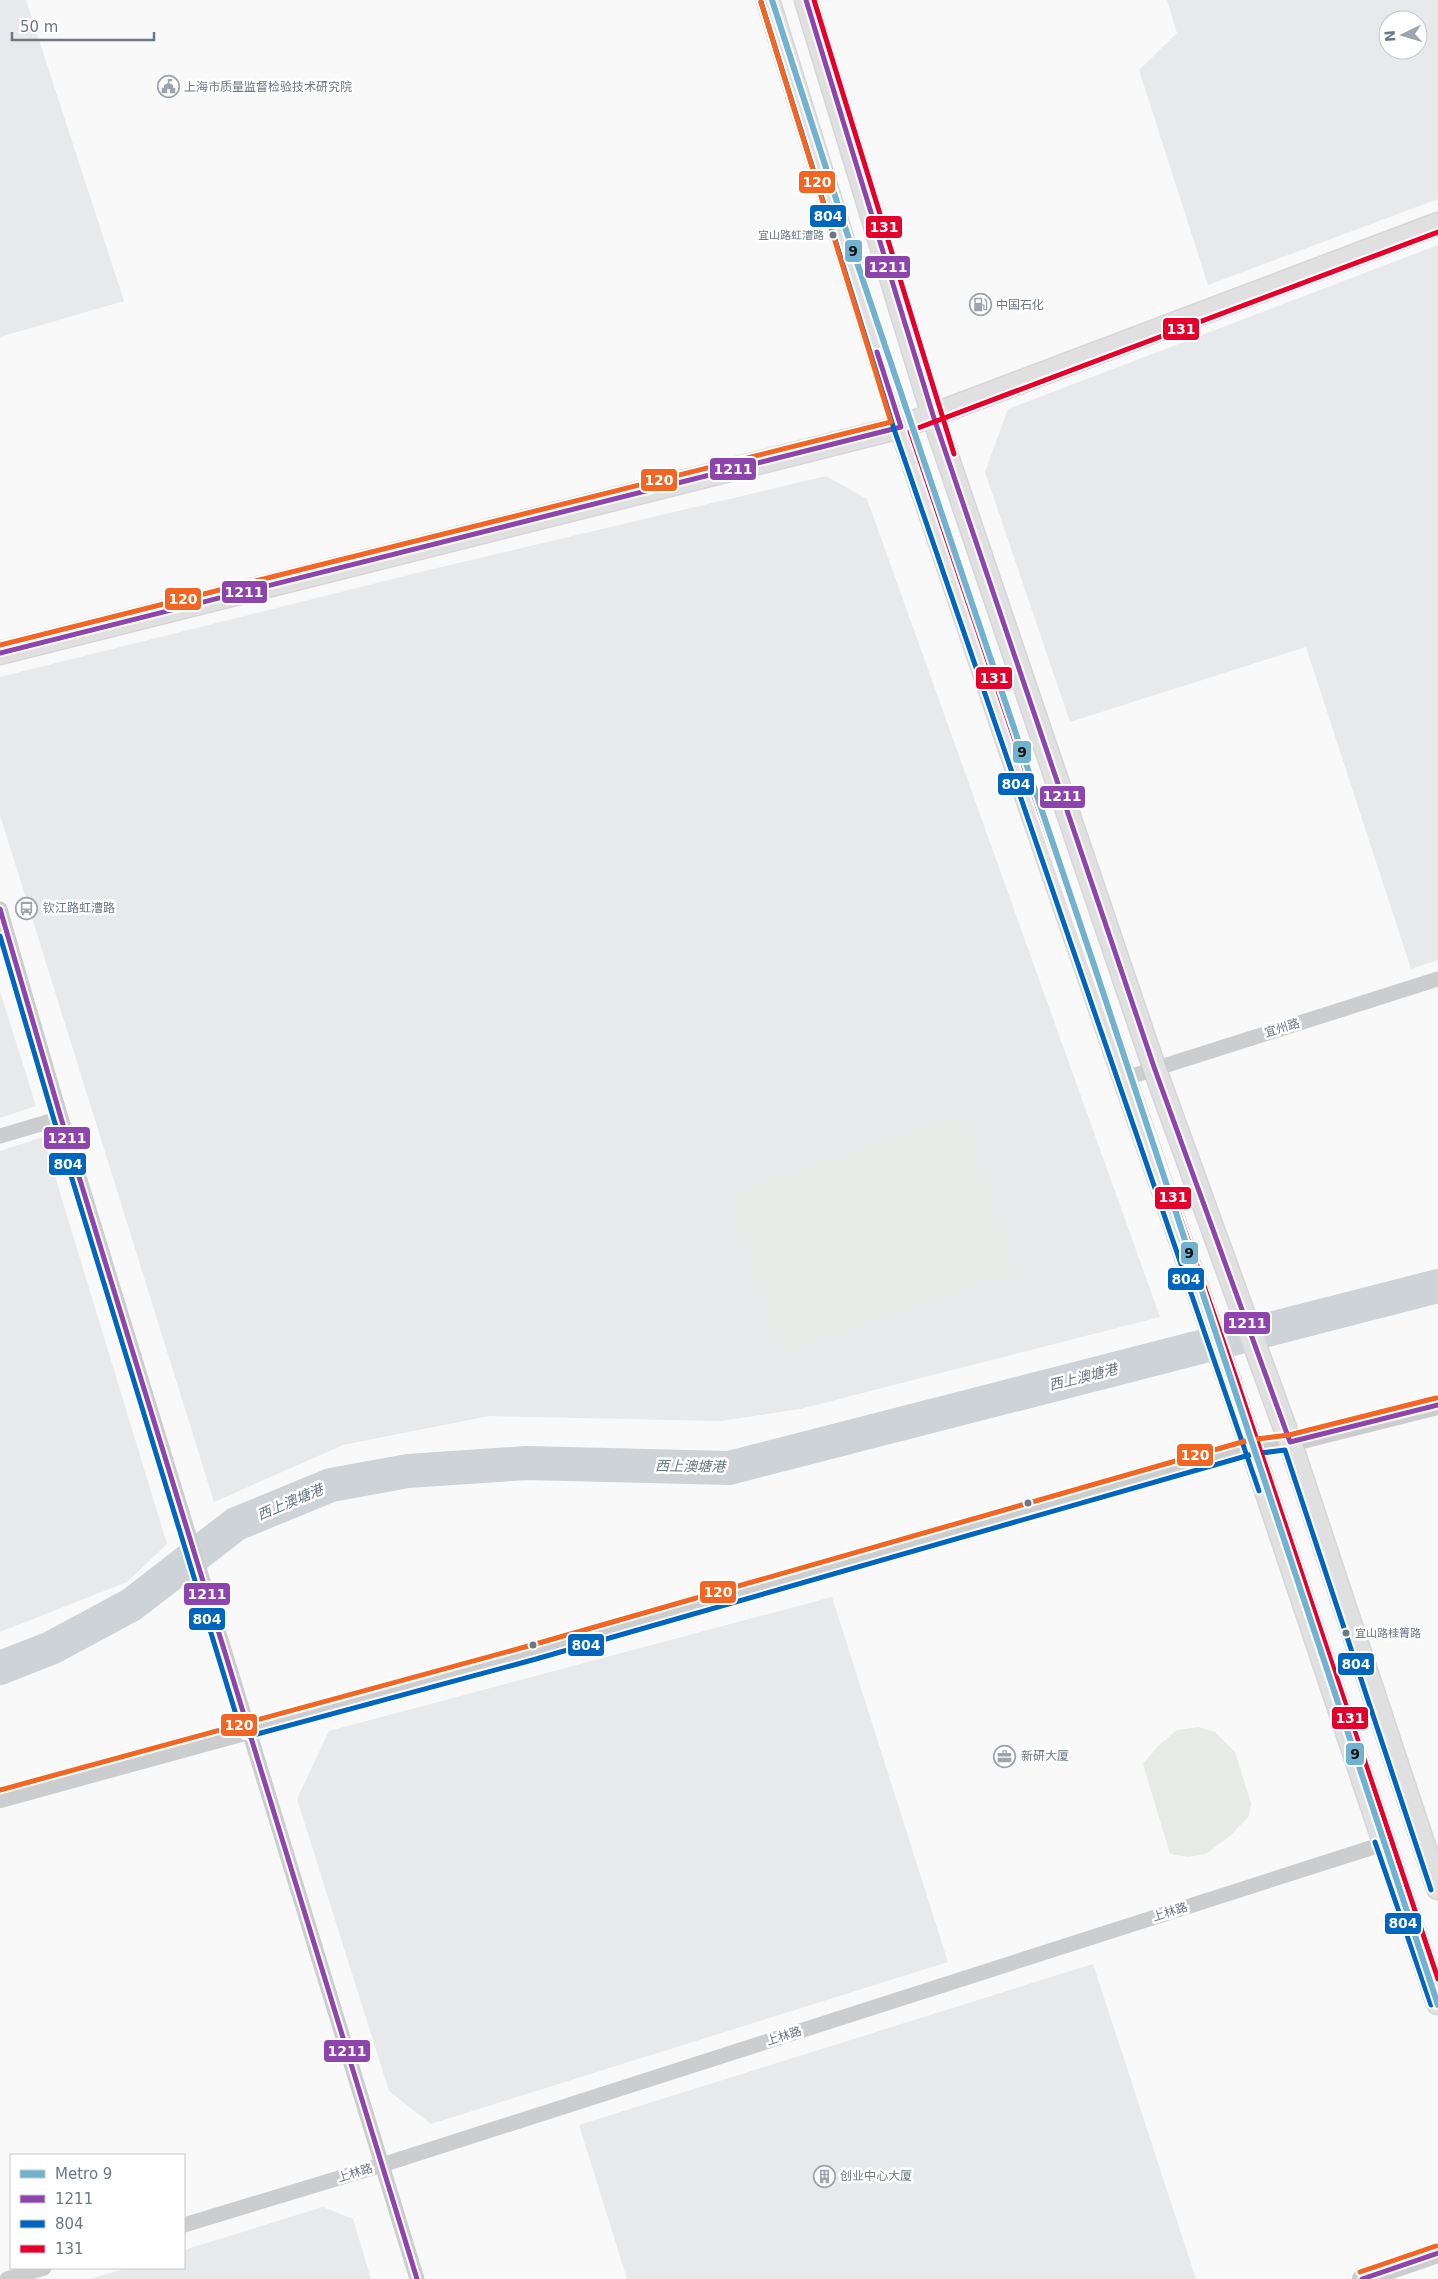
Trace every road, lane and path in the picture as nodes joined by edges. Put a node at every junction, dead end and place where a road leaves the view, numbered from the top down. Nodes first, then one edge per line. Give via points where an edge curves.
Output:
1 (768, 0) edge
2 (806, 0) edge
3 (1438, 224) edge
4 (933, 415) junction
5 (901, 427) junction
6 (0, 653) edge
7 (0, 909) edge
8 (1438, 979) edge
9 (1154, 1067) junction
10 (1126, 1078) junction
11 (61, 1118) junction
12 (0, 1136) edge
13 (1438, 1405) edge
14 (1290, 1442) junction
15 (1251, 1447) junction
16 (248, 1729) junction
17 (0, 1798) edge
18 (1384, 1844) junction
19 (1438, 1888) edge
20 (1438, 2003) edge
21 (382, 2165) junction
22 (185, 2225) edge
23 (1438, 2253) edge
24 (41, 2269) edge
25 (7, 2279) edge
26 (417, 2279) edge
27 (1362, 2279) edge

1 - 5 main road
2 - 4 main road
3 - 4 main road
4 - 5 main road
4 - 9 main road
5 - 6 main road
5 - 10 main road
7 - 11 street
8 - 9 street, 宜州路
9 - 10 street, 宜州路
9 - 14 main road
10 - 15 main road
11 - 12 street
11 - 16 street
13 - 14 street
14 - 15 street
14 - 19 main road
15 - 16 street via 534,1652
15 - 18 main road
16 - 17 street
16 - 21 street
18 - 20 main road
18 - 21 street, 上林路
21 - 22 street, 上林路
21 - 26 street
23 - 27 street
24 - 25 street

